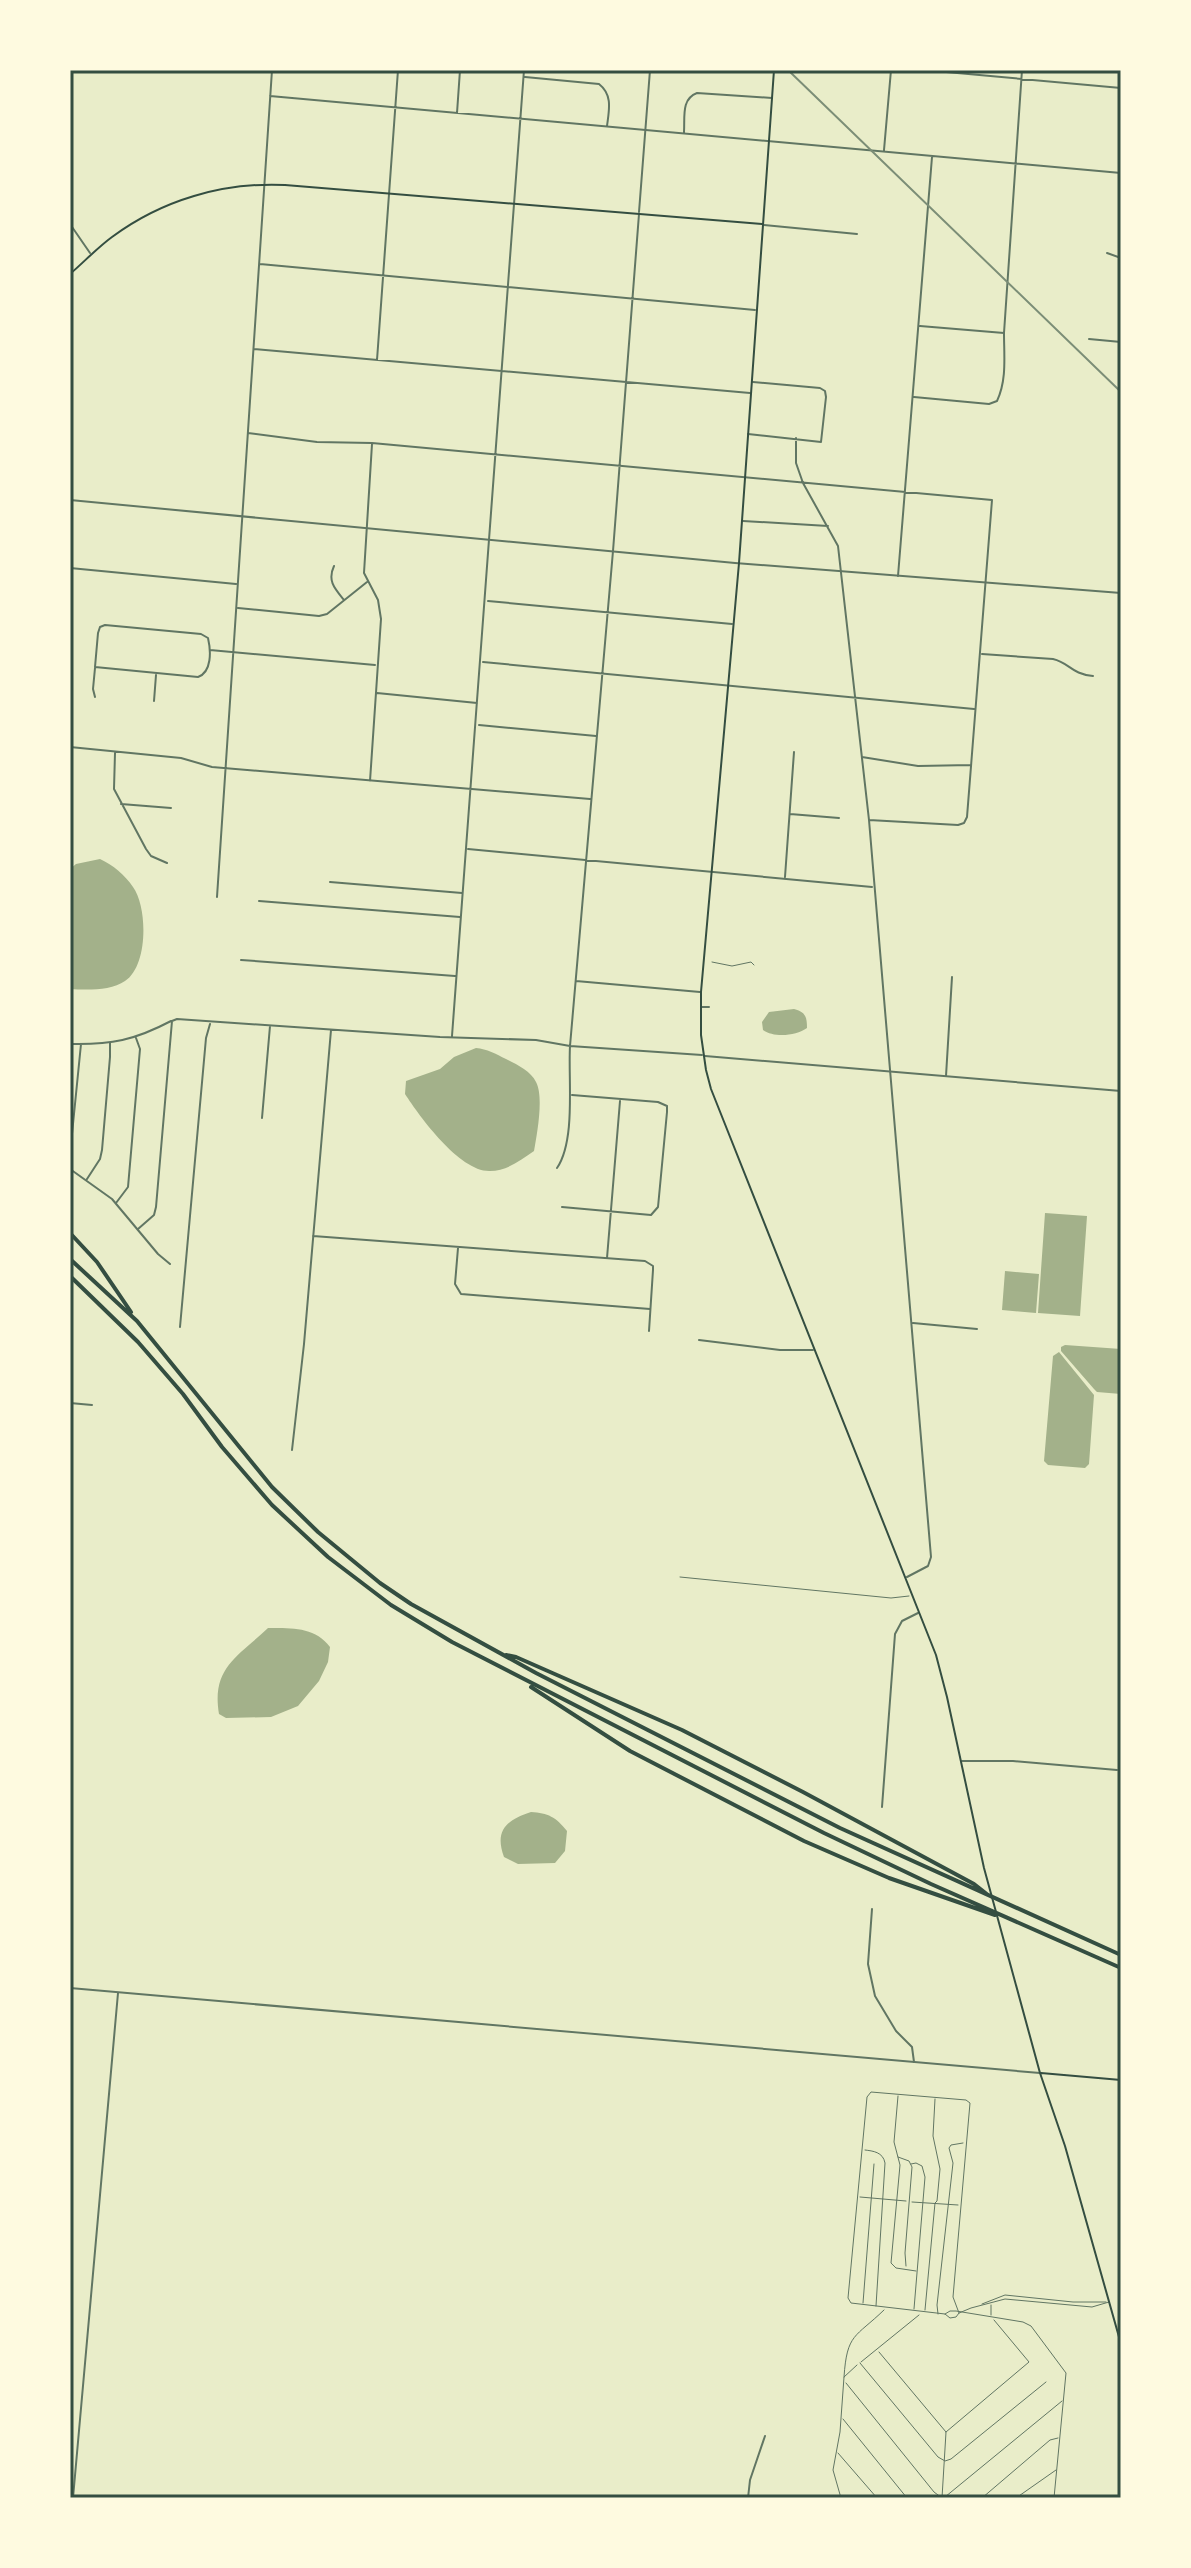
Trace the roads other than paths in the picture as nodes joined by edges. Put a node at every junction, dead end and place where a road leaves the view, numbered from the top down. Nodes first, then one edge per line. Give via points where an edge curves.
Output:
1 (272, 70) edge
2 (398, 70) edge
3 (460, 70) edge
4 (524, 70) edge
5 (650, 70) edge
6 (774, 70) edge
7 (891, 70) edge
8 (924, 70) edge
9 (1022, 70) edge
10 (523, 77) junction
11 (1022, 79) junction
12 (1121, 88) edge
13 (270, 96) junction
14 (772, 98) junction
15 (395, 108) junction
16 (457, 113) junction
17 (520, 118) junction
18 (607, 126) junction
19 (645, 129) junction
20 (684, 133) junction
21 (769, 140) junction
22 (884, 151) junction
23 (932, 156) junction
24 (1016, 163) junction
25 (1121, 173) edge
26 (264, 184) junction
27 (389, 193) junction
28 (513, 203) junction
29 (639, 213) junction
30 (70, 224) edge
31 (763, 225) junction
32 (857, 234) dead end
33 (1107, 253) dead end
34 (92, 255) junction
35 (1121, 258) edge
36 (259, 264) junction
37 (70, 274) edge
38 (383, 275) junction
39 (507, 288) junction
40 (633, 299) junction
41 (757, 310) junction
42 (918, 325) junction
43 (1004, 333) junction
44 (1089, 339) dead end
45 (1121, 342) edge
46 (254, 349) junction
47 (377, 361) junction
48 (502, 372) junction
49 (752, 382) junction
50 (626, 383) junction
51 (751, 394) junction
52 (913, 396) junction
53 (248, 433) junction
54 (748, 434) junction
55 (796, 438) junction
56 (372, 443) junction
57 (496, 456) junction
58 (620, 466) junction
59 (745, 479) junction
60 (803, 483) junction
61 (906, 492) junction
62 (70, 500) edge
63 (243, 517) junction
64 (742, 521) junction
65 (829, 526) junction
66 (366, 528) junction
67 (490, 540) junction
68 (613, 551) junction
69 (739, 563) junction
70 (334, 566) dead end
71 (70, 568) edge
72 (841, 571) junction
73 (898, 576) junction
74 (367, 581) junction
75 (986, 583) junction
76 (238, 584) junction
77 (1121, 593) edge
78 (345, 601) junction
79 (486, 601) junction
80 (236, 608) junction
81 (608, 613) junction
82 (733, 624) junction
83 (209, 650) junction
84 (234, 652) junction
85 (981, 654) junction
86 (482, 662) junction
87 (378, 665) junction
88 (95, 667) junction
89 (602, 672) junction
90 (157, 673) junction
91 (1093, 676) dead end
92 (728, 685) junction
93 (377, 693) junction
94 (95, 697) dead end
95 (856, 698) junction
96 (154, 701) dead end
97 (478, 703) junction
98 (976, 709) junction
99 (477, 725) junction
100 (597, 736) junction
101 (70, 747) edge
102 (115, 752) junction
103 (794, 752) dead end
104 (861, 757) junction
105 (971, 765) junction
106 (225, 769) junction
107 (370, 781) junction
108 (472, 789) junction
109 (591, 799) junction
110 (121, 804) junction
111 (171, 808) dead end
112 (789, 814) junction
113 (839, 818) dead end
114 (869, 820) junction
115 (467, 849) junction
116 (586, 861) junction
117 (167, 863) dead end
118 (712, 871) junction
119 (785, 877) junction
120 (330, 882) dead end
121 (873, 887) junction
122 (463, 893) junction
123 (217, 897) dead end
124 (259, 901) dead end
125 (461, 918) junction
126 (241, 960) dead end
127 (704, 962) junction
128 (712, 962) joint
129 (754, 965) dead end
130 (456, 976) junction
131 (952, 977) dead end
132 (576, 981) junction
133 (701, 992) junction
134 (701, 1007) junction
135 (709, 1007) dead end
136 (172, 1021) junction
137 (210, 1023) junction
138 (270, 1024) junction
139 (331, 1029) junction
140 (452, 1036) junction
141 (136, 1038) junction
142 (110, 1043) junction
143 (70, 1044) edge
144 (81, 1044) junction
145 (570, 1046) junction
146 (703, 1055) junction
147 (889, 1071) junction
148 (946, 1076) junction
149 (1121, 1091) edge
150 (571, 1095) junction
151 (620, 1100) junction
152 (262, 1118) dead end
153 (70, 1154) edge
154 (557, 1168) dead end
155 (70, 1169) edge
156 (87, 1179) junction
157 (116, 1203) junction
158 (562, 1207) dead end
159 (611, 1211) junction
160 (138, 1229) junction
161 (70, 1233) edge
162 (312, 1236) junction
163 (458, 1247) junction
164 (607, 1258) junction
165 (70, 1259) edge
166 (170, 1264) dead end
167 (70, 1276) edge
168 (650, 1309) junction
169 (137, 1321) junction
170 (912, 1323) junction
171 (180, 1327) dead end
172 (977, 1329) dead end
173 (649, 1331) dead end
174 (699, 1340) dead end
175 (814, 1350) junction
176 (70, 1403) edge
177 (92, 1405) dead end
178 (292, 1450) dead end
179 (680, 1577) dead end
180 (905, 1578) junction
181 (912, 1596) junction
182 (919, 1613) junction
183 (500, 1653) junction
184 (510, 1673) junction
185 (961, 1761) junction
186 (1117, 1770) dead end
187 (882, 1807) dead end
188 (974, 1887) junction
189 (872, 1909) dead end
190 (1007, 1917) junction
191 (1121, 1955) edge
192 (1121, 1968) edge
193 (70, 1988) edge
194 (118, 1992) junction
195 (914, 2062) junction
196 (1040, 2073) junction
197 (1121, 2080) edge
198 (899, 2093) junction
199 (936, 2096) junction
200 (966, 2143) junction
201 (862, 2150) junction
202 (897, 2157) junction
203 (874, 2164) dead end
204 (911, 2164) junction
205 (857, 2196) junction
206 (871, 2198) junction
207 (884, 2199) junction
208 (896, 2201) junction
209 (909, 2202) junction
210 (922, 2203) junction
211 (935, 2203) junction
212 (948, 2204) junction
213 (961, 2205) junction
214 (906, 2269) junction
215 (916, 2271) junction
216 (992, 2300) junction
217 (1109, 2302) junction
218 (862, 2305) junction
219 (876, 2307) junction
220 (886, 2308) junction
221 (913, 2311) junction
222 (920, 2312) junction
223 (925, 2313) junction
224 (959, 2313) junction
225 (938, 2314) junction
226 (945, 2314) junction
227 (993, 2318) junction
228 (1121, 2344) edge
229 (878, 2350) junction
230 (860, 2363) junction
231 (844, 2377) junction
232 (844, 2381) junction
233 (1046, 2382) dead end
234 (1063, 2400) junction
235 (841, 2418) junction
236 (946, 2432) junction
237 (765, 2436) dead end
238 (1060, 2438) junction
239 (836, 2451) junction
240 (945, 2461) junction
241 (1057, 2470) junction
242 (841, 2494) junction
243 (73, 2498) edge
244 (748, 2498) edge
245 (841, 2498) edge
246 (845, 2498) edge
247 (877, 2498) edge
248 (907, 2498) edge
249 (942, 2498) edge
250 (982, 2498) edge
251 (1016, 2498) edge
252 (1054, 2498) edge

1 - 13 street
2 - 15 street
3 - 16 street
4 - 10 street
5 - 19 street
6 - 14 main road
7 - 22 street
8 - 11 street
9 - 11 street
10 - 17 street
10 - 18 street via 599,84 609,96
11 - 12 street
11 - 24 street
13 - 15 street
13 - 26 street
14 - 20 street via 690,95
14 - 21 main road
15 - 16 street
15 - 27 street
16 - 17 street
17 - 18 street
17 - 28 street
18 - 19 street
19 - 20 street
19 - 29 street
20 - 21 street
21 - 22 street
21 - 31 main road
22 - 23 street
23 - 24 street
23 - 42 street
24 - 25 street
24 - 43 street
26 - 27 main road
26 - 34 main road via 177,202 136,222
26 - 36 street
27 - 28 main road
27 - 38 street
28 - 29 main road
28 - 39 street
29 - 31 main road
29 - 40 street
30 - 34 street
31 - 32 street
31 - 41 main road
33 - 35 street
34 - 37 main road
36 - 38 street
36 - 46 street
38 - 39 street
38 - 47 street
39 - 40 street
39 - 48 street
40 - 41 street
40 - 50 street
41 - 49 main road
42 - 43 street
42 - 52 street
43 - 52 street via 1004,377 997,401
44 - 45 street
46 - 47 street
46 - 53 street
47 - 48 street
48 - 50 street
48 - 57 street
49 - 51 main road
49 - 55 street via 825,391 821,442
50 - 51 street
50 - 58 street
51 - 54 main road
52 - 61 street
53 - 56 street
53 - 63 street
54 - 55 street
54 - 59 main road
55 - 60 street
56 - 57 street
56 - 66 street
57 - 58 street
57 - 67 street
58 - 59 street
58 - 68 street
59 - 60 street
59 - 64 main road
60 - 61 street
60 - 65 street
61 - 73 street
61 - 75 street via 992,500
62 - 63 street
63 - 66 street
63 - 76 street
64 - 65 street
64 - 69 main road
65 - 72 street
66 - 67 street
66 - 74 street
67 - 68 street
67 - 79 street
68 - 69 street
68 - 81 street
69 - 72 street
69 - 82 main road
70 - 78 street via 332,585
71 - 76 street
72 - 73 street
72 - 95 street
73 - 75 street
74 - 78 street
74 - 87 street via 380,608
75 - 77 street
75 - 85 street
76 - 80 street
78 - 80 street via 319,616
79 - 81 street
79 - 86 street
80 - 84 street
81 - 82 street
81 - 89 street
82 - 92 main road
83 - 84 street
83 - 88 street via 208,638 201,634 105,625 98,633
83 - 90 street via 203,676
84 - 87 street
84 - 106 street
85 - 91 street via 1053,659 1078,675
85 - 98 street
86 - 89 street
86 - 97 street
87 - 93 street
88 - 90 street
88 - 94 street
89 - 92 street
89 - 100 street
90 - 96 street
92 - 95 street
92 - 118 main road
93 - 97 street
93 - 107 street
95 - 98 street
95 - 104 street
97 - 99 street
98 - 105 street
99 - 100 street
99 - 108 street
100 - 109 street
101 - 102 street
102 - 106 street via 181,758
102 - 110 street via 114,789
103 - 112 street
104 - 105 street via 918,766
104 - 114 street
105 - 114 street via 964,823
106 - 107 street
106 - 123 street
107 - 108 street
108 - 109 street
108 - 115 street
109 - 116 street
110 - 111 street
110 - 117 street via 151,856
112 - 113 street
112 - 119 street
114 - 121 street
115 - 116 street
115 - 122 street
116 - 118 street
116 - 132 street
118 - 119 street
118 - 127 main road
119 - 121 street
120 - 122 street
121 - 147 street
122 - 125 street
124 - 125 street
125 - 130 street
126 - 130 street
127 - 128 street
127 - 133 main road
128 - 129 lane
130 - 140 street
131 - 148 street
132 - 133 street
132 - 145 street
133 - 134 main road
134 - 135 street
134 - 146 main road
136 - 137 street
136 - 141 street
136 - 160 street via 156,1207
137 - 138 street
137 - 171 street
138 - 139 street
138 - 152 street
139 - 140 street
139 - 162 street
140 - 145 street
141 - 142 street
141 - 157 street via 140,1049 128,1187
142 - 144 street
142 - 156 street via 102,1150
143 - 144 street
144 - 153 street
145 - 146 street
145 - 150 street
146 - 147 street
146 - 175 main road via 711,1089
147 - 148 street
147 - 170 street
148 - 149 street
150 - 151 street
150 - 154 street via 565,1151
151 - 159 street
151 - 159 street via 658,1102 667,1106 667,1112 658,1207 651,1215
155 - 156 street
156 - 157 street
157 - 160 street
158 - 159 street
159 - 164 street
160 - 166 street
161 - 169 highway
162 - 163 street
162 - 178 street
163 - 164 street
163 - 168 street via 455,1284 461,1294
164 - 168 street via 653,1266
165 - 169 highway
167 - 184 highway via 167,1375 272,1505 328,1557 405,1614
168 - 173 street
169 - 183 highway via 229,1438 318,1532 397,1595
170 - 172 street
170 - 180 street via 931,1557 928,1566
174 - 175 street
175 - 180 main road
176 - 177 street
179 - 181 lane
180 - 181 main road
181 - 182 main road
182 - 185 main road via 942,1677
182 - 187 street via 902,1621 895,1634
183 - 188 highway via 840,1828
183 - 188 highway via 682,1730
184 - 190 highway via 824,1833
184 - 190 highway via 630,1751 732,1805 856,1865
185 - 186 street
185 - 196 main road
188 - 191 highway
189 - 195 street via 868,1964 875,1996 912,2047
190 - 192 highway
193 - 194 street
194 - 195 street
194 - 243 street
195 - 196 street
196 - 197 main road
196 - 217 main road
198 - 199 lane
198 - 201 lane via 869,2093
198 - 202 lane
199 - 200 lane via 969,2101
199 - 211 lane via 933,2136 940,2176
200 - 212 lane via 949,2148 953,2163
200 - 213 lane
201 - 205 lane
201 - 207 lane via 884,2158
202 - 204 lane
202 - 208 lane
203 - 206 lane
204 - 209 lane
204 - 210 lane via 925,2170
205 - 206 lane
205 - 218 lane via 848,2298
206 - 207 lane
206 - 218 lane
207 - 208 lane
207 - 219 lane
208 - 209 lane
208 - 214 lane via 892,2264
209 - 210 lane
209 - 214 lane
210 - 211 lane
210 - 215 lane
211 - 212 lane
211 - 223 lane
212 - 213 lane
212 - 225 lane
213 - 224 lane via 953,2297
214 - 215 lane
215 - 221 lane
216 - 217 lane via 1092,2307
216 - 224 lane
216 - 227 lane
217 - 228 main road
218 - 219 lane
219 - 220 lane
220 - 221 lane
220 - 231 lane via 849,2342
221 - 222 lane
222 - 223 lane
222 - 229 lane
223 - 225 lane
224 - 226 lane
224 - 226 lane
224 - 227 lane
225 - 226 lane
227 - 234 lane via 1031,2326 1066,2373
227 - 236 lane via 1029,2362
229 - 230 lane
229 - 236 lane
230 - 231 lane
230 - 240 lane
231 - 232 lane
232 - 235 lane
232 - 249 lane
233 - 240 lane
234 - 238 lane
234 - 249 lane
235 - 239 lane
235 - 248 lane
236 - 240 lane
237 - 244 street
238 - 241 lane
238 - 250 lane via 1050,2440
239 - 242 lane via 833,2476
239 - 247 lane
240 - 249 lane
241 - 251 lane
241 - 252 lane
242 - 245 lane
242 - 246 lane

